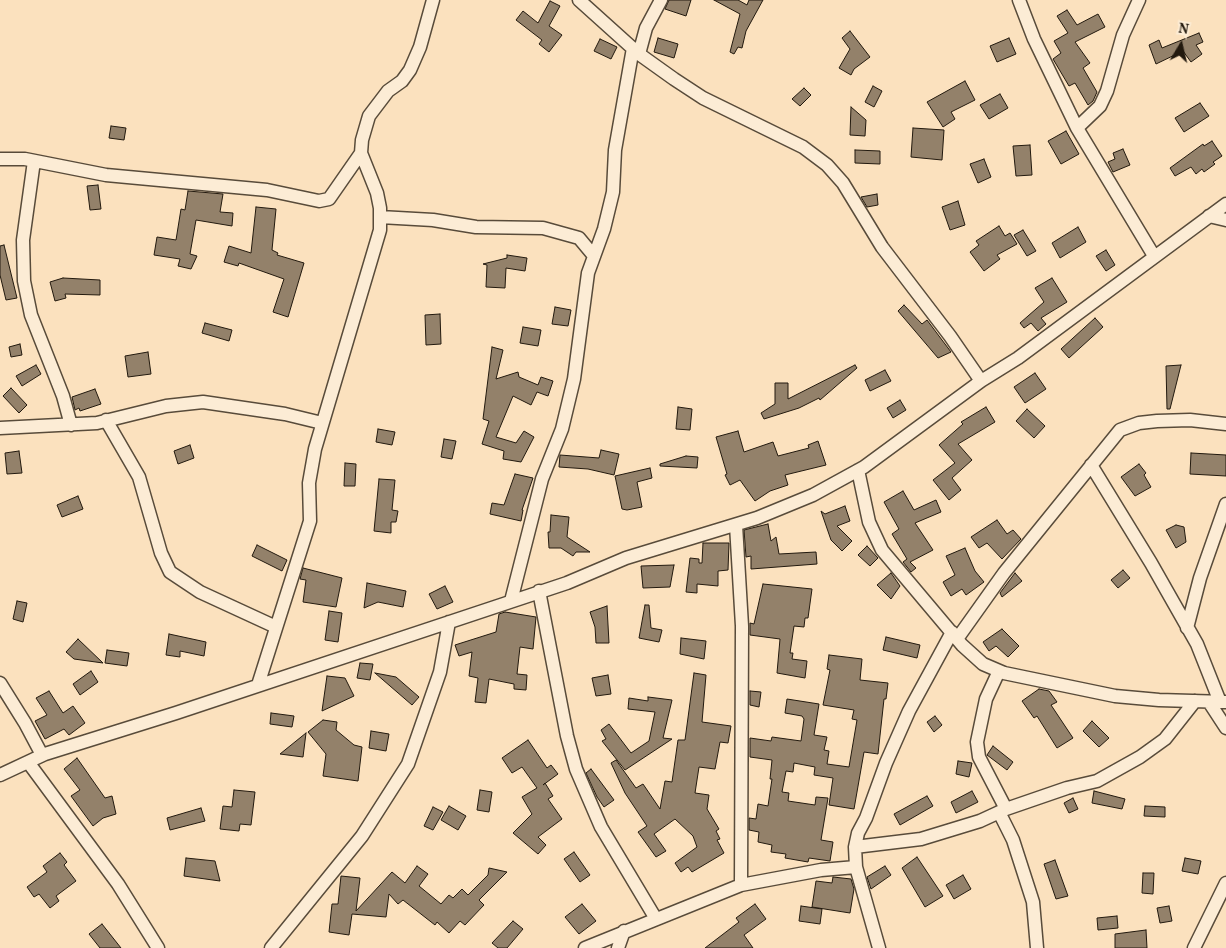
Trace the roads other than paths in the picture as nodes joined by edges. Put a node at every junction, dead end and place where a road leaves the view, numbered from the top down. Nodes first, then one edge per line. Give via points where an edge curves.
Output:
1 (433, 0) edge
2 (579, 0) edge
3 (661, 0) edge
4 (1019, 0) edge
5 (1139, 0) edge
6 (636, 51) junction
7 (1077, 128) junction
8 (361, 153) junction
9 (0, 158) edge
10 (34, 161) junction
11 (1226, 204) edge
12 (1209, 216) junction
13 (380, 217) junction
14 (1226, 220) edge
15 (594, 256) junction
16 (1154, 256) junction
17 (981, 381) junction
18 (106, 420) junction
19 (322, 423) junction
20 (1226, 424) edge
21 (71, 425) junction
22 (0, 428) edge
23 (1091, 466) junction
24 (858, 470) junction
25 (1226, 504) edge
26 (736, 525) junction
27 (539, 592) junction
28 (511, 601) junction
29 (450, 622) junction
30 (276, 627) junction
31 (1187, 628) junction
32 (955, 635) junction
33 (999, 671) junction
34 (0, 683) edge
35 (258, 685) junction
36 (1195, 701) junction
37 (1218, 702) edge
38 (1226, 728) edge
39 (42, 755) junction
40 (28, 762) junction
41 (0, 775) edge
42 (1003, 811) junction
43 (855, 847) junction
44 (856, 867) junction
45 (1226, 883) edge
46 (741, 885) junction
47 (656, 918) junction
48 (624, 931) junction
49 (158, 948) edge
50 (271, 948) edge
51 (585, 948) edge
52 (618, 948) edge
53 (879, 948) edge
54 (1037, 948) edge
55 (1194, 948) edge

1 - 8 street via 410,70 368,116
2 - 6 street
3 - 6 street
4 - 7 street
5 - 7 street via 1123,35 1100,106
6 - 15 street via 614,150 613,192
6 - 17 street via 703,98 803,147 827,165 843,183 882,247
7 - 16 street
8 - 10 street via 329,199 319,201 267,190 106,175
8 - 13 street via 377,193
9 - 10 street
10 - 21 street via 23,240 24,281 31,315
11 - 12 street
12 - 14 street
12 - 16 street
13 - 15 street via 433,220 476,227 543,228 579,238
13 - 19 street via 380,230
15 - 28 street via 588,273 574,379 564,421 542,479
16 - 17 street via 1018,358
17 - 24 street
18 - 19 street via 166,406 203,402
18 - 21 street
18 - 30 street via 139,477 161,553 170,572 200,592
19 - 30 street via 308,483 310,521
20 - 23 street via 1190,420 1139,422 1120,430
21 - 22 street
23 - 31 street
23 - 32 street
24 - 26 street via 813,495
24 - 32 street via 869,522 882,550
25 - 31 street via 1200,578
26 - 27 street via 626,558
26 - 46 street via 742,652
27 - 28 street
27 - 47 street via 576,769 601,827
28 - 29 street
29 - 35 street
29 - 50 street via 440,672 408,764 362,836
30 - 35 street
31 - 37 street via 1197,644
32 - 33 street via 983,664
32 - 43 street via 909,711
33 - 36 street via 1114,696
33 - 42 street via 986,699 978,742 979,757
34 - 39 street
35 - 39 street
36 - 37 street
36 - 42 street via 1165,739 1140,757 1097,781
37 - 38 street
39 - 40 street
40 - 41 street
40 - 49 street via 118,884
42 - 43 street via 922,839
42 - 54 street via 1033,902
43 - 44 street
44 - 46 street
44 - 53 street
45 - 55 street
46 - 47 street
47 - 48 street
48 - 51 street
48 - 52 street

